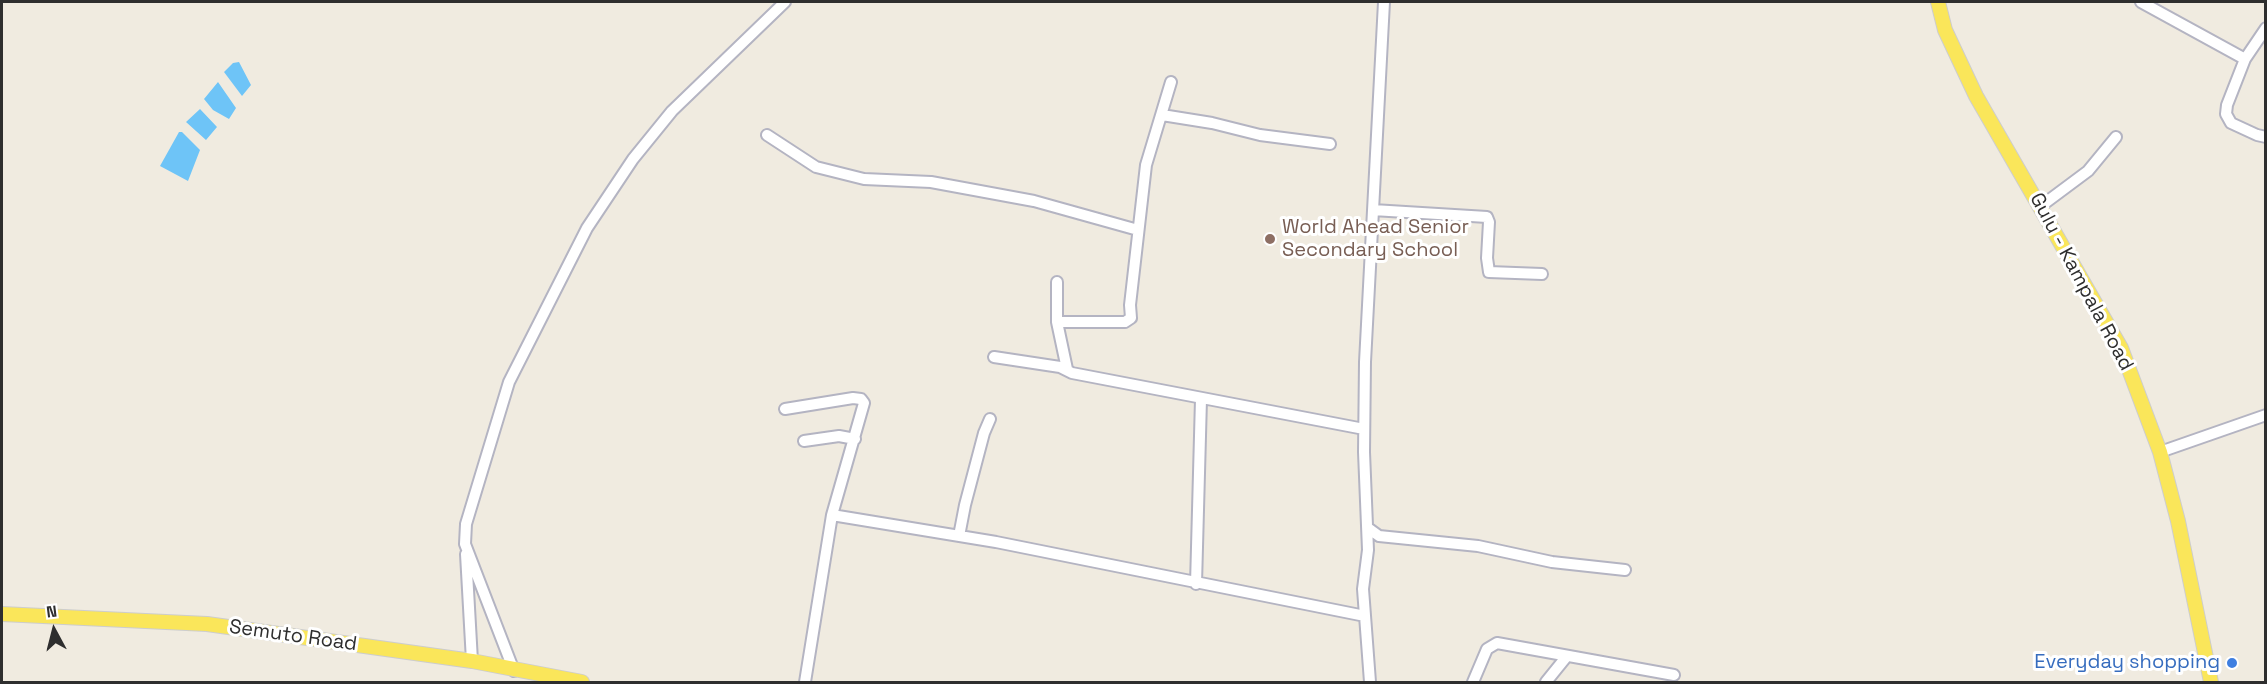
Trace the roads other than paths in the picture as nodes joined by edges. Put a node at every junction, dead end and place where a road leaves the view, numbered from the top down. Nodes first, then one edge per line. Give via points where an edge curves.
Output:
1 (785, 2) edge
2 (1384, 2) edge
3 (1938, 2) edge
4 (2142, 2) edge
5 (2265, 28) edge
6 (2245, 58) junction
7 (1170, 82) dead end
8 (1162, 115) junction
9 (766, 135) dead end
10 (2116, 137) dead end
11 (2265, 137) edge
12 (1330, 144) dead end
13 (2041, 206) junction
14 (1373, 210) junction
15 (1138, 230) junction
16 (1542, 274) dead end
17 (1057, 282) dead end
18 (1057, 322) junction
19 (994, 357) dead end
20 (1067, 369) junction
21 (1201, 399) junction
22 (785, 409) dead end
23 (2265, 415) edge
24 (990, 418) dead end
25 (1364, 429) junction
26 (855, 439) junction
27 (804, 441) dead end
28 (2160, 452) junction
29 (832, 515) junction
30 (1368, 528) junction
31 (959, 536) junction
32 (465, 544) junction
33 (1625, 570) dead end
34 (1196, 584) junction
35 (2, 614) edge
36 (1365, 616) junction
37 (1567, 656) junction
38 (472, 661) junction
39 (514, 671) junction
40 (1674, 675) dead end
41 (582, 682) edge
42 (805, 682) edge
43 (1370, 682) edge
44 (1473, 682) edge
45 (1546, 682) edge
46 (2211, 682) edge

1 - 32 street via 672,111 633,159 587,228 509,382 466,524
2 - 14 street
3 - 13 main road, Gulu - Kampala Road via 1945,30 1976,96
4 - 6 street
5 - 6 street
6 - 11 street via 2226,114 2231,123
7 - 8 street
8 - 12 street via 1260,135
8 - 15 street via 1146,165
9 - 15 street via 816,167 864,179 932,182 1034,201
10 - 13 street via 2088,171
13 - 28 main road, Gulu - Kampala Road via 2121,348
14 - 16 street via 1487,217 1489,272
14 - 25 street
15 - 18 street via 1131,318 1125,322
17 - 18 street
18 - 20 street
19 - 20 street
20 - 21 street
21 - 25 street
21 - 34 street
22 - 26 street via 861,399 864,409
23 - 28 street
24 - 31 street
25 - 30 street
26 - 27 street via 839,436
26 - 29 street
28 - 46 main road, Gulu - Kampala Road
29 - 31 street
29 - 42 street
30 - 33 street via 1379,536 1478,546 1552,562
30 - 36 street
31 - 34 street
32 - 38 street
32 - 39 street
34 - 36 street
35 - 38 main road, Semuto Road via 207,624
36 - 43 street
37 - 40 street
37 - 44 street via 1497,643 1487,649
37 - 45 street
38 - 39 main road, Semuto Road
39 - 41 main road, Semuto Road

